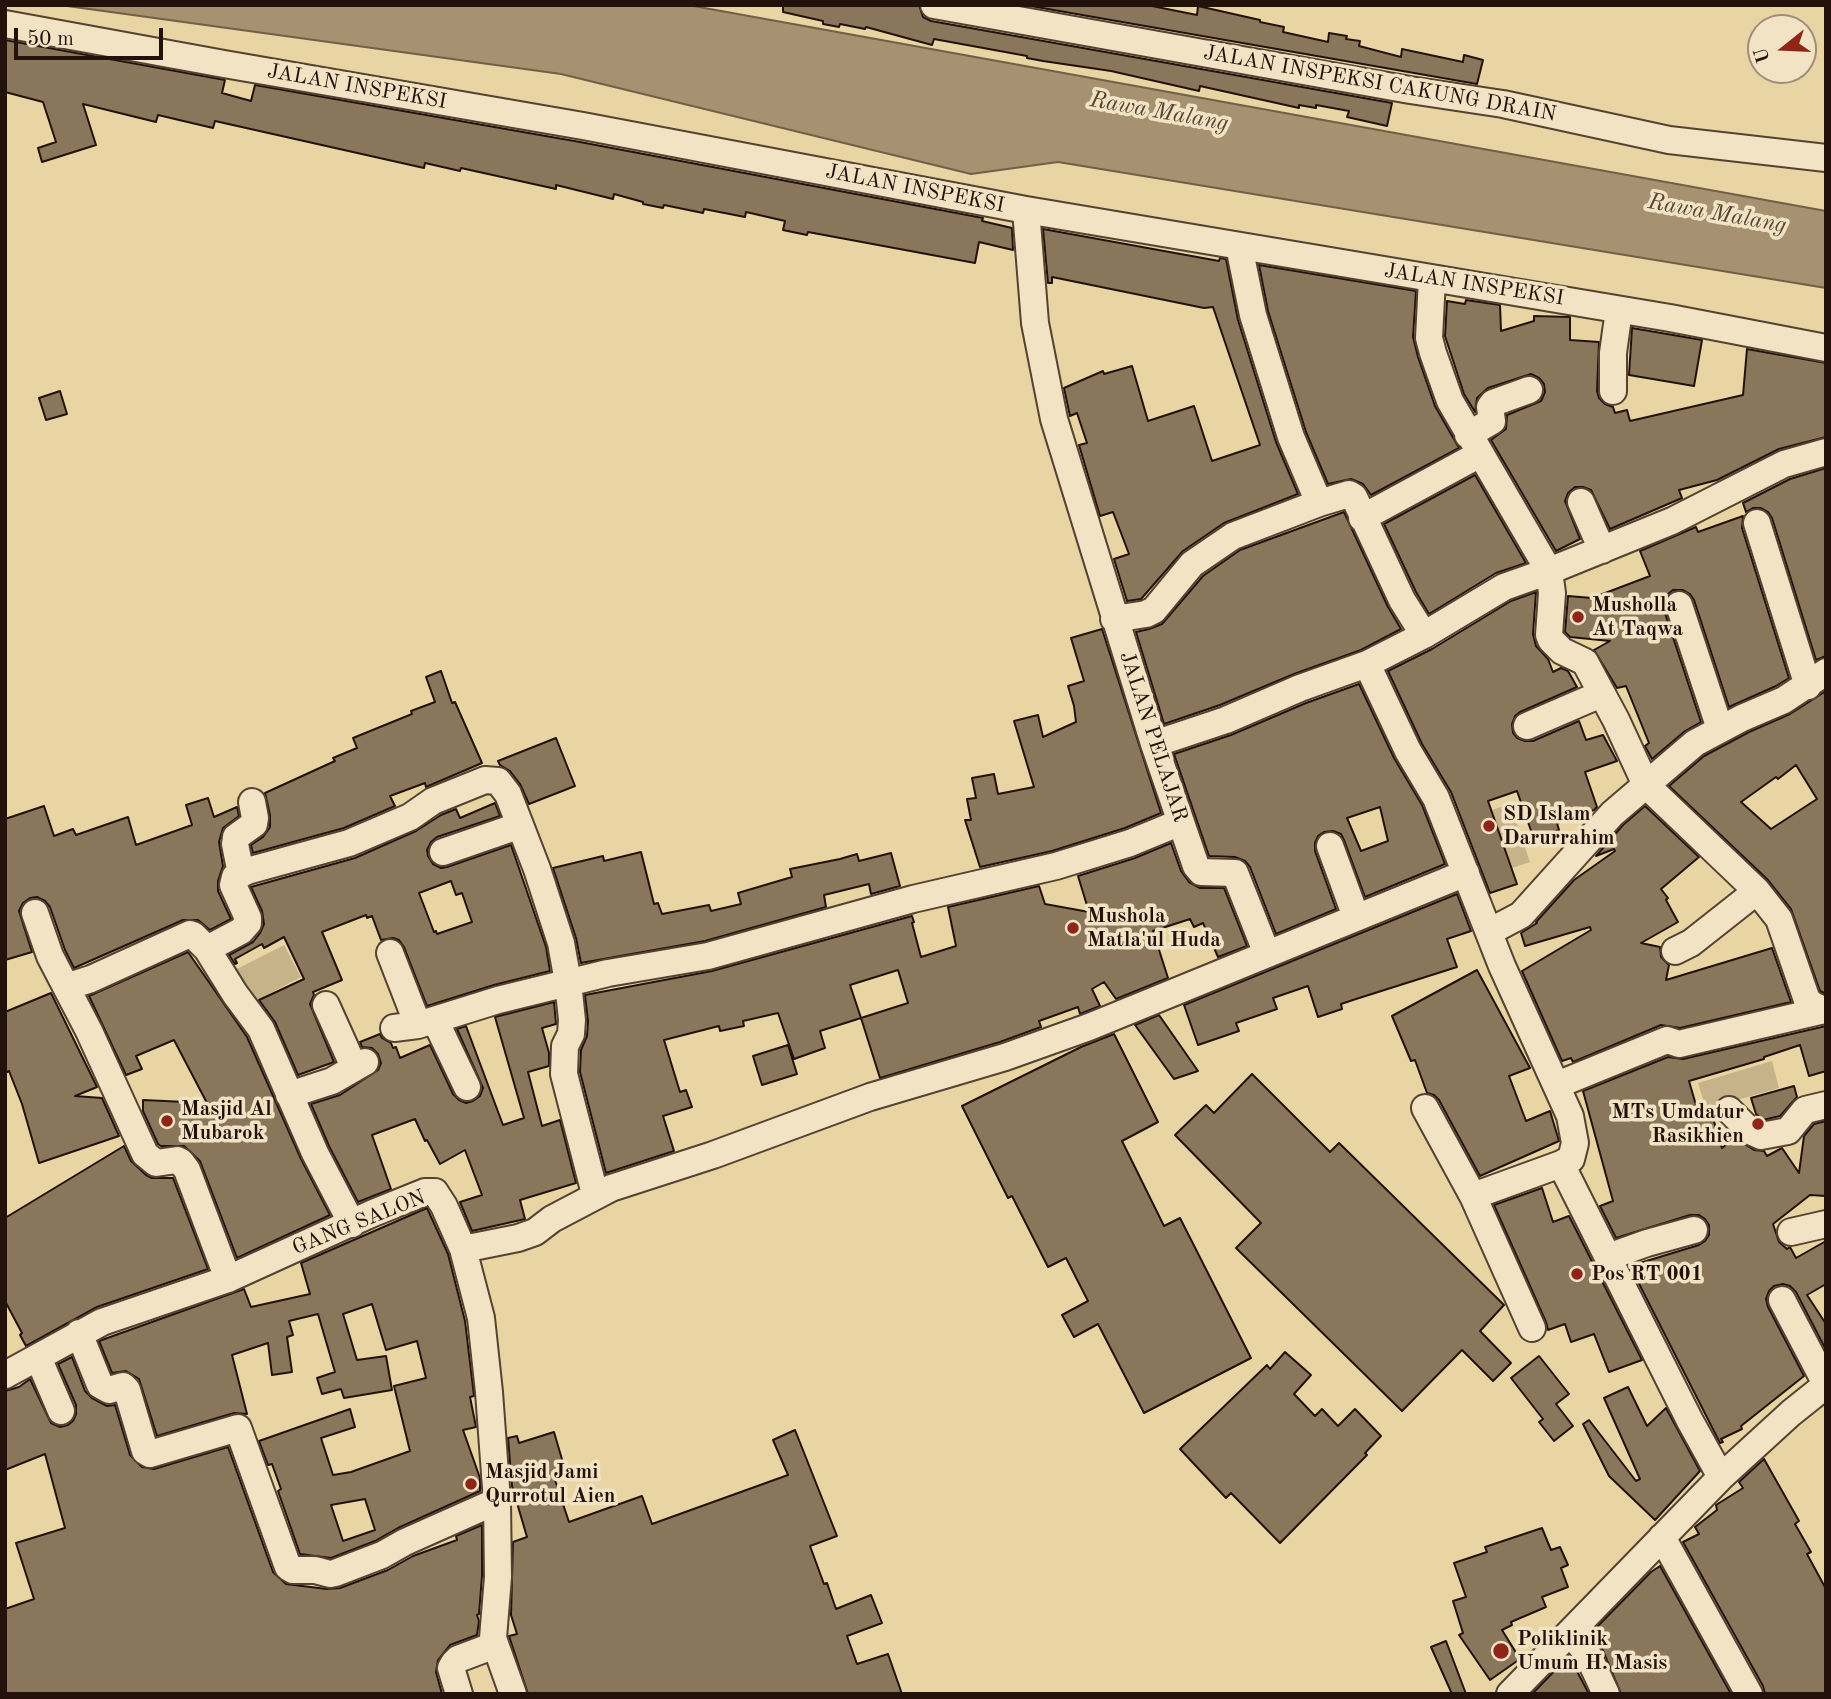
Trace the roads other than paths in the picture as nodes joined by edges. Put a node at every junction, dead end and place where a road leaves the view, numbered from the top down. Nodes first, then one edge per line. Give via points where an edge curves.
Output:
1 (934, 5) edge
2 (5, 24) edge
3 (1826, 158) edge
4 (1026, 210) junction
5 (1239, 246) junction
6 (1432, 279) junction
7 (1619, 310) junction
8 (1826, 348) edge
9 (1528, 390) dead end
10 (1613, 391) dead end
11 (1474, 445) junction
12 (1826, 452) edge
13 (1581, 502) dead end
14 (1319, 503) junction
15 (1362, 518) junction
16 (1757, 523) dead end
17 (1602, 550) junction
18 (1549, 571) junction
19 (1679, 605) dead end
20 (1114, 619) junction
21 (1424, 635) junction
22 (1367, 664) junction
23 (1817, 679) edge
24 (1601, 694) junction
25 (1527, 726) dead end
26 (1720, 730) junction
27 (1154, 744) junction
28 (1646, 785) junction
29 (252, 802) dead end
30 (1181, 822) junction
31 (518, 825) junction
32 (1330, 846) dead end
33 (443, 852) dead end
34 (1466, 873) junction
35 (241, 874) junction
36 (1757, 891) junction
37 (35, 913) dead end
38 (1356, 917) junction
39 (1489, 932) junction
40 (206, 949) junction
41 (1675, 951) dead end
42 (390, 953) dead end
43 (1267, 954) junction
44 (568, 982) junction
45 (66, 987) junction
46 (326, 1005) dead end
47 (1825, 1011) edge
48 (416, 1024) junction
49 (1557, 1085) junction
50 (467, 1087) dead end
51 (289, 1095) junction
52 (1826, 1105) edge
53 (1424, 1108) dead end
54 (1729, 1110) dead end
55 (1561, 1164) junction
56 (595, 1194) junction
57 (1473, 1196) junction
58 (352, 1224) junction
59 (1826, 1224) edge
60 (1694, 1230) dead end
61 (1791, 1233) dead end
62 (463, 1249) junction
63 (1608, 1257) junction
64 (228, 1279) junction
65 (1782, 1300) dead end
66 (1532, 1328) dead end
67 (79, 1333) junction
68 (38, 1357) junction
69 (5, 1375) edge
70 (1826, 1384) edge
71 (61, 1411) dead end
72 (1721, 1477) junction
73 (497, 1501) junction
74 (1662, 1537) junction
75 (1570, 1633) junction
76 (495, 1645) junction
77 (459, 1694) edge
78 (513, 1694) edge
79 (1510, 1694) edge
80 (1606, 1694) edge
81 (1749, 1694) edge

1 - 3 street, JALAN INSPEKSI CAKUNG DRAIN via 1503,104 1669,140
2 - 4 street, JALAN INSPEKSI
4 - 5 street, JALAN INSPEKSI
4 - 20 street, JALAN PELAJAR via 1032,298 1048,392
5 - 6 street, JALAN INSPEKSI
5 - 14 street via 1253,315 1291,437
6 - 7 street, JALAN INSPEKSI
6 - 11 street via 1431,345 1450,401
7 - 8 street, JALAN INSPEKSI
7 - 10 street
9 - 11 street via 1493,403 1492,421
11 - 15 street
11 - 18 street
12 - 17 street via 1784,464 1704,506
13 - 17 street
14 - 15 street via 1349,494
14 - 20 street via 1233,536 1192,565 1154,610
15 - 21 street
16 - 23 street
17 - 18 street
18 - 21 street via 1504,587
18 - 24 street via 1549,635 1562,650 1585,662
19 - 26 street
20 - 27 street, JALAN PELAJAR
21 - 22 street
22 - 27 street
22 - 34 street via 1436,798
23 - 26 street
24 - 25 street
24 - 28 street
26 - 28 street via 1695,743
27 - 30 street, JALAN PELAJAR
28 - 36 street
28 - 39 street via 1612,814 1521,915
29 - 35 street via 254,824 236,837
30 - 43 street, JALAN PELAJAR via 1201,872 1225,871 1239,878
30 - 44 street via 1056,866 913,898 708,957
31 - 33 street
31 - 35 street via 508,794 498,781 485,780 349,843
31 - 44 street via 561,943
32 - 38 street
34 - 38 street
34 - 39 street
35 - 40 street via 234,877 233,885 248,923 242,931
36 - 41 street
36 - 47 street via 1779,919 1807,1000
37 - 45 street
38 - 43 street
39 - 49 street
40 - 45 street via 190,934
40 - 51 street via 261,1028
42 - 48 street
43 - 56 street via 1089,1027 870,1097
44 - 48 street
44 - 56 street via 572,1020 564,1074
45 - 64 street via 145,1154 156,1163 177,1160 187,1170
46 - 51 street via 359,1064 332,1080
47 - 49 street via 1679,1044 1667,1040
48 - 50 street
49 - 55 street via 1575,1143 1571,1159
51 - 58 street
52 - 54 street via 1805,1110 1788,1131 1761,1136
53 - 57 street
55 - 57 street
55 - 63 street
56 - 62 street via 535,1231
57 - 66 street
58 - 62 street, GANG SALON via 425,1192 435,1192
58 - 64 street, GANG SALON
59 - 61 street
60 - 63 street
62 - 73 street, GANG SALON via 481,1318
63 - 72 street
64 - 67 street, GANG SALON
65 - 70 street
67 - 68 street, GANG SALON
67 - 73 street via 100,1385 127,1390 145,1451 150,1454 238,1428 288,1567 293,1570 335,1573
68 - 69 street, GANG SALON
68 - 71 street
70 - 72 street
72 - 74 street
73 - 76 street, GANG SALON
74 - 75 street
74 - 81 street
75 - 79 street
75 - 80 street via 1587,1653
76 - 77 street via 454,1663 451,1668
76 - 78 street, GANG SALON

